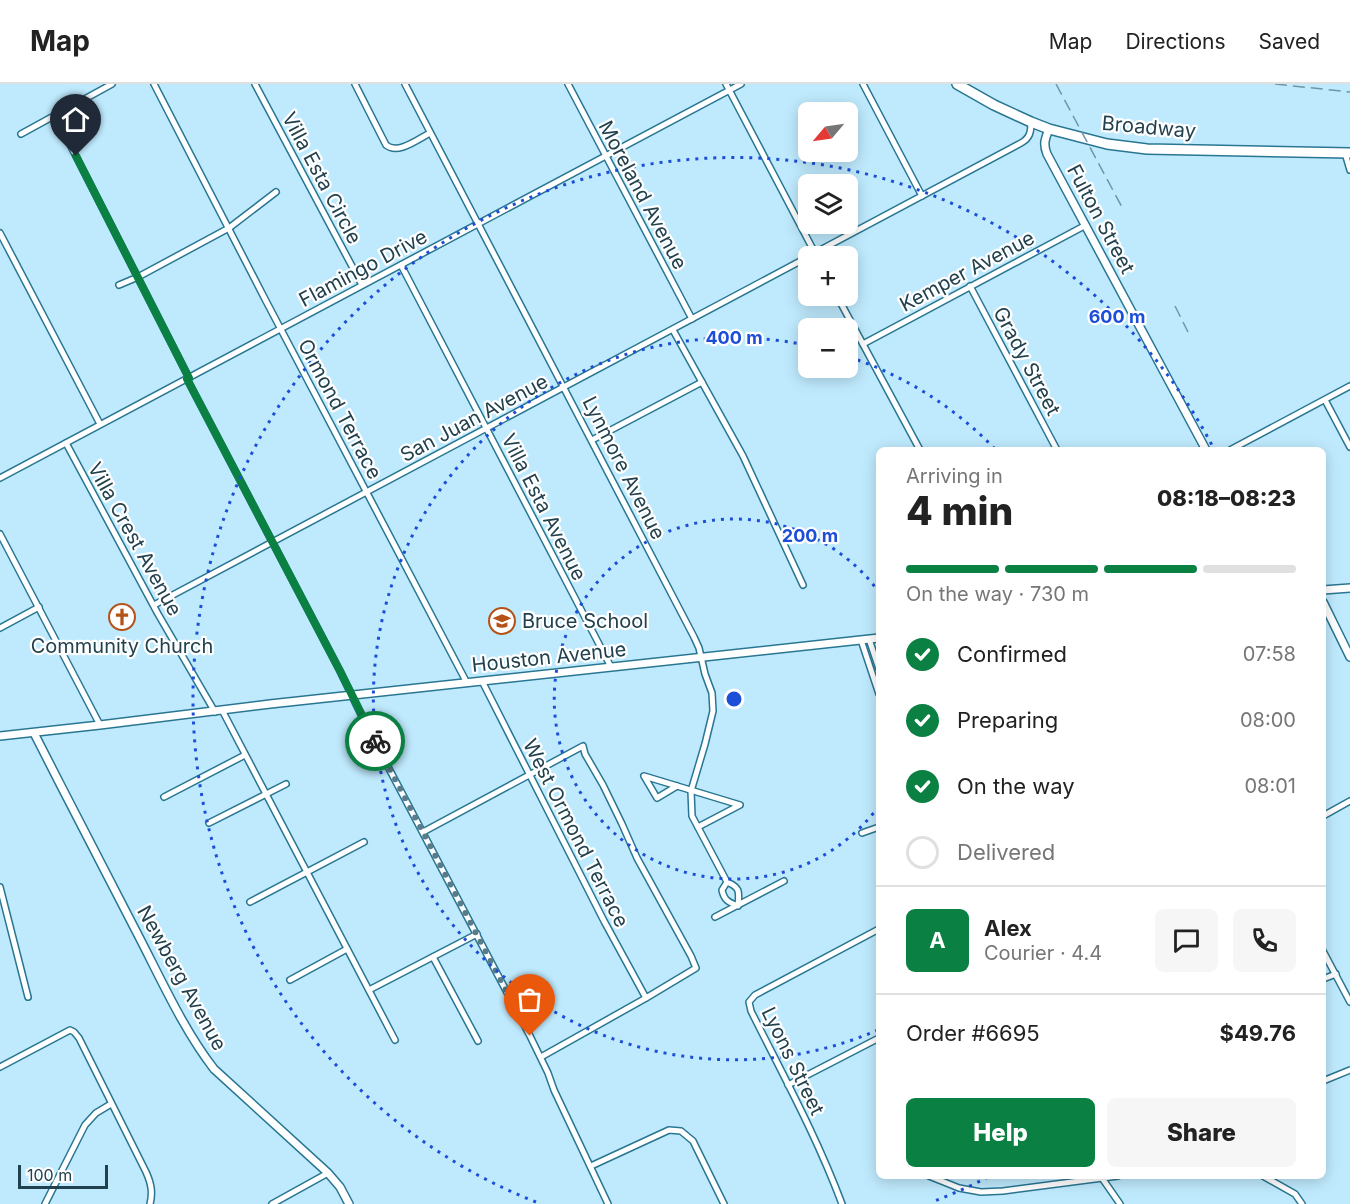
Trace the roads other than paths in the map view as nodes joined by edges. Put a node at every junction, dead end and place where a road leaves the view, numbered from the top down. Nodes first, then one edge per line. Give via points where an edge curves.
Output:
1 (112, 84) edge
2 (154, 84) edge
3 (255, 84) edge
4 (355, 84) edge
5 (405, 84) edge
6 (568, 84) edge
7 (741, 84) edge
8 (862, 84) edge
9 (957, 84) edge
10 (728, 87) edge
11 (55, 115) junction
12 (1031, 122) junction
13 (1049, 129) junction
14 (430, 133) junction
15 (21, 134) dead end
16 (1347, 153) edge
17 (606, 156) junction
18 (1350, 170) edge
19 (276, 192) dead end
20 (922, 196) junction
21 (479, 224) junction
22 (1086, 225) junction
23 (229, 228) junction
24 (0, 233) edge
25 (807, 246) edge
26 (830, 246) edge
27 (798, 263) edge
28 (401, 265) junction
29 (138, 277) junction
30 (119, 285) dead end
31 (362, 285) junction
32 (970, 286) junction
33 (842, 306) edge
34 (692, 319) junction
35 (281, 328) junction
36 (673, 330) junction
37 (863, 344) junction
38 (188, 378) junction
39 (702, 382) junction
40 (1350, 386) edge
41 (565, 387) junction
42 (1325, 400) junction
43 (100, 424) junction
44 (486, 428) junction
45 (592, 440) junction
46 (66, 443) junction
47 (918, 447) edge
48 (1055, 447) edge
49 (1204, 447) edge
50 (1236, 447) edge
51 (1350, 447) edge
52 (0, 478) edge
53 (367, 492) junction
54 (0, 534) edge
55 (272, 542) junction
56 (803, 585) dead end
57 (1350, 588) edge
58 (1326, 590) edge
59 (154, 605) junction
60 (39, 607) junction
61 (1326, 608) edge
62 (0, 628) edge
63 (876, 638) edge
64 (865, 639) junction
65 (1350, 657) edge
66 (701, 658) junction
67 (876, 663) edge
68 (611, 668) junction
69 (482, 681) junction
70 (876, 682) edge
71 (467, 683) junction
72 (352, 696) junction
73 (218, 711) junction
74 (100, 725) junction
75 (34, 733) junction
76 (0, 736) edge
77 (245, 755) junction
78 (529, 775) junction
79 (286, 784) dead end
80 (677, 786) junction
81 (691, 791) junction
82 (266, 795) junction
83 (164, 797) dead end
84 (1350, 801) edge
85 (1326, 814) edge
86 (209, 824) dead end
87 (698, 827) junction
88 (876, 829) edge
89 (423, 832) junction
90 (862, 833) dead end
91 (364, 842) dead end
92 (306, 872) junction
93 (784, 881) dead end
94 (727, 882) junction
95 (0, 887) edge
96 (250, 902) dead end
97 (738, 906) junction
98 (715, 917) dead end
99 (876, 931) edge
100 (477, 934) junction
101 (347, 949) junction
102 (433, 957) junction
103 (1326, 957) edge
104 (1335, 974) junction
105 (1326, 978) edge
106 (290, 980) dead end
107 (369, 990) junction
108 (28, 997) dead end
109 (646, 998) junction
110 (1350, 1002) edge
111 (395, 1040) dead end
112 (876, 1040) edge
113 (478, 1041) dead end
114 (541, 1057) junction
115 (0, 1067) edge
116 (1350, 1070) edge
117 (1326, 1080) edge
118 (788, 1085) junction
119 (111, 1104) junction
120 (591, 1166) junction
121 (328, 1173) junction
122 (936, 1179) edge
123 (1091, 1179) edge
124 (1103, 1179) edge
125 (1268, 1179) edge
126 (45, 1204) edge
127 (150, 1204) edge
128 (272, 1204) edge
129 (349, 1204) edge
130 (608, 1204) edge
131 (724, 1204) edge
132 (843, 1204) edge
133 (1120, 1204) edge
134 (1302, 1204) edge

1 - 11 street
2 - 23 street, Ormond Terrace
3 - 31 street, Villa Esta Circle
4 - 14 street via 389,148 402,147
5 - 14 street, Lynmore Avenue
6 - 17 street, Moreland Avenue
7 - 10 street, Flamingo Drive
8 - 20 street
9 - 12 main road, Broadway
10 - 17 street, Flamingo Drive
10 - 25 street
11 - 15 street
11 - 29 street
12 - 13 main road, Broadway
12 - 20 street, San Juan Avenue via 1026,140
13 - 16 main road, Broadway via 1107,144 1147,149
13 - 22 street, Fulton Street via 1044,147
14 - 21 street, Lynmore Avenue
16 - 18 street
17 - 21 street, Flamingo Drive
17 - 34 street, Moreland Avenue
19 - 23 street
20 - 26 street, San Juan Avenue
21 - 28 street, Flamingo Drive
21 - 41 street, Lynmore Avenue
22 - 32 street, Kemper Avenue
22 - 49 street, Fulton Street
23 - 29 street
23 - 35 street, Ormond Terrace
24 - 43 street
27 - 34 street, San Juan Avenue
28 - 31 street, Flamingo Drive
28 - 44 street, Villa Esta Avenue
29 - 30 street
29 - 38 street
31 - 35 street, Flamingo Drive
32 - 37 street, Kemper Avenue
32 - 48 street, Grady Street
33 - 37 street
34 - 36 street, San Juan Avenue
35 - 38 street, Flamingo Drive
35 - 53 street, Ormond Terrace
36 - 39 street
36 - 41 street, San Juan Avenue
37 - 47 street
38 - 43 street, Flamingo Drive
38 - 55 street
39 - 45 street
39 - 56 street via 756,482
40 - 42 street
41 - 44 street, San Juan Avenue
41 - 45 street, Lynmore Avenue
42 - 50 street
42 - 51 street
43 - 46 street, Flamingo Drive
44 - 53 street, San Juan Avenue
44 - 68 street, Villa Esta Avenue
45 - 66 street, Lynmore Avenue via 694,637
46 - 52 street, Flamingo Drive
46 - 59 street, Villa Crest Avenue
53 - 55 street, San Juan Avenue
53 - 71 street, Ormond Terrace
54 - 60 street
55 - 59 street, San Juan Avenue
55 - 72 street
57 - 58 street
59 - 73 street, Villa Crest Avenue
60 - 62 street
60 - 74 street
61 - 65 street
63 - 64 street, Houston Avenue
64 - 66 street, Houston Avenue
64 - 67 street
64 - 70 street
66 - 68 street, Houston Avenue
66 - 81 street, Lynmore Avenue via 713,711
68 - 69 street, Houston Avenue
69 - 71 street, Houston Avenue
69 - 78 street, West Ormond Terrace
71 - 72 street, Houston Avenue
72 - 73 street, Houston Avenue
72 - 89 street
73 - 74 street, Houston Avenue
73 - 77 street
74 - 75 street, Houston Avenue
75 - 76 street, Houston Avenue
75 - 121 street, Newberg Avenue via 194,1041 214,1070
77 - 82 street
77 - 83 street
78 - 89 street
78 - 109 street, West Ormond Terrace
78 - 109 street via 582,746 603,785 696,968
79 - 82 street
80 - 80 street via 666,783 644,776 657,798
80 - 81 street
81 - 87 street, Lynmore Avenue via 692,816
81 - 87 street via 740,805
82 - 86 street
82 - 92 street
84 - 85 street
87 - 94 street, Lynmore Avenue
88 - 90 street
89 - 100 street
91 - 92 street
92 - 96 street
92 - 101 street
93 - 97 street
94 - 97 street, Lynmore Avenue via 740,892
94 - 97 street, Lynmore Avenue via 723,897
95 - 108 street
97 - 98 street
99 - 118 street, Lyons Street via 749,1002
100 - 102 street
100 - 114 street
101 - 106 street
101 - 107 street
102 - 107 street
102 - 113 street
103 - 104 street
104 - 105 street
104 - 110 street
107 - 111 street
109 - 114 street
112 - 118 street
114 - 120 street
115 - 119 street via 70,1030 79,1038
116 - 117 street
118 - 132 street, Lyons Street
119 - 126 street via 85,1125
119 - 127 street via 150,1182
120 - 130 street
120 - 131 street via 669,1130 681,1131 693,1141
121 - 128 street
121 - 129 street, Newberg Avenue
122 - 123 street via 981,1192
124 - 133 street
125 - 134 street via 1295,1194

